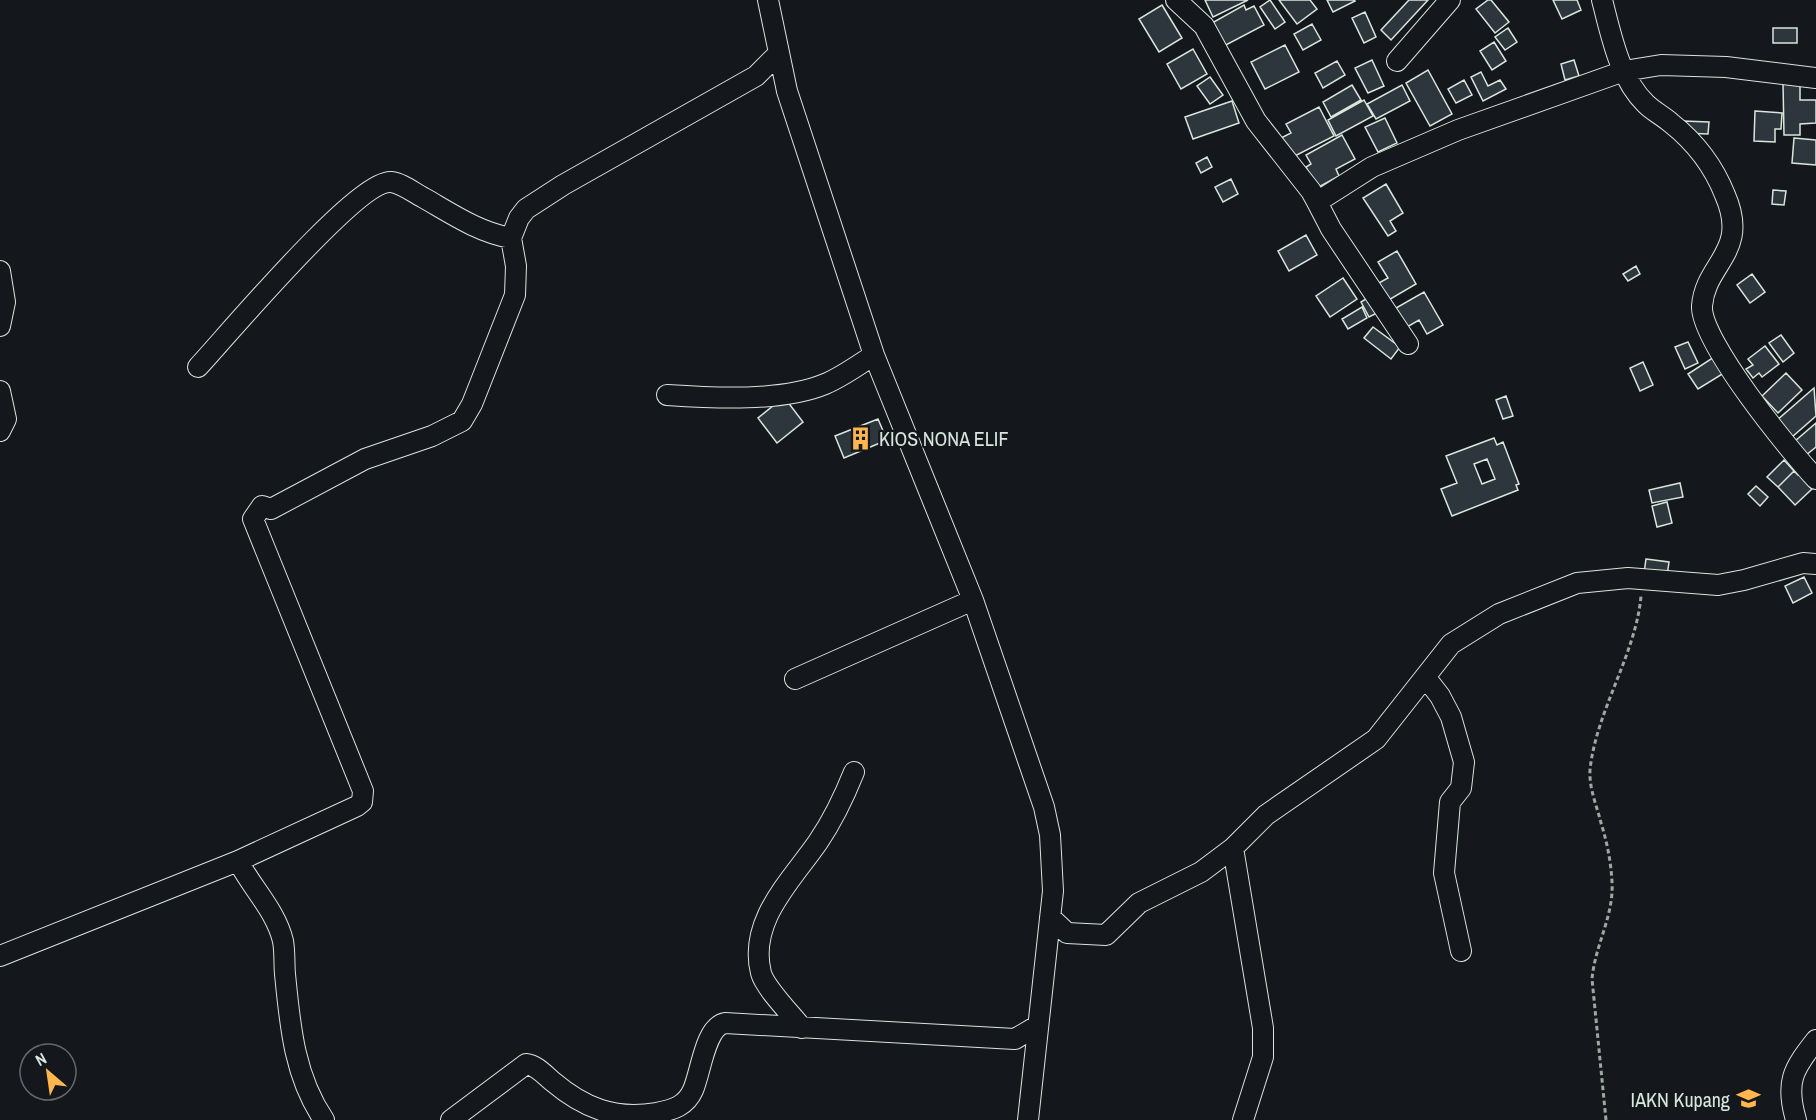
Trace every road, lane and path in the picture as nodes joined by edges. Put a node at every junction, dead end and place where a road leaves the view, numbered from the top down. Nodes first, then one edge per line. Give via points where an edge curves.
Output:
1 (768, 0) edge
2 (1176, 0) edge
3 (1450, 0) edge
4 (1602, 0) edge
5 (778, 54) junction
6 (1397, 61) dead end
7 (1624, 71) junction
8 (1816, 78) edge
9 (1317, 202) junction
10 (511, 238) junction
11 (0, 271) edge
12 (0, 326) edge
13 (1408, 344) dead end
14 (874, 356) junction
15 (198, 367) dead end
16 (0, 391) edge
17 (667, 395) dead end
18 (0, 431) edge
19 (1816, 479) edge
20 (1816, 564) edge
21 (1642, 580) junction
22 (973, 600) junction
23 (1426, 678) junction
24 (795, 679) dead end
25 (854, 772) dead end
26 (1233, 848) junction
27 (238, 861) junction
28 (1050, 917) junction
29 (1461, 951) dead end
30 (0, 956) edge
31 (1037, 1026) junction
32 (802, 1028) junction
33 (1816, 1040) edge
34 (601, 1117) edge
35 (324, 1120) edge
36 (451, 1120) edge
37 (1028, 1120) edge
38 (1243, 1120) edge
39 (1606, 1120) edge
40 (1796, 1120) edge

1 - 5 street
2 - 9 street via 1204,26 1256,121
3 - 6 street
4 - 7 street
5 - 10 street via 756,76 542,198 519,218
5 - 14 street
7 - 8 street via 1661,65 1726,67
7 - 9 street via 1458,130 1372,167
7 - 19 street via 1645,103 1695,146 1727,198 1733,233 1706,292 1704,319 1752,399
9 - 13 street
10 - 15 street via 483,231 399,184 383,183 325,229
10 - 27 street via 516,266 515,296 462,421 432,436 365,459 271,508 262,506 253,519 363,791 362,802 357,806
11 - 12 street via 5,302
14 - 17 street via 824,384 782,393 726,399
14 - 22 street
16 - 18 street via 6,419
20 - 21 street via 1803,563 1718,585
21 - 23 street via 1577,583 1521,603 1451,644
21 - 39 path via 1641,601 1601,723 1590,772 1612,884 1608,918 1594,957 1592,979
22 - 24 street
22 - 28 street via 1044,807 1053,862
23 - 26 street via 1376,739 1266,815
23 - 29 street via 1451,717 1464,762 1461,788 1450,802 1444,873
25 - 32 street via 838,808 761,929 758,953 762,975
26 - 28 street via 1178,886 1139,903 1106,935 1067,933
26 - 38 street via 1263,1028 1263,1057
27 - 30 street
27 - 35 street via 279,929 296,1059 305,1086
28 - 31 street
31 - 32 street via 1015,1040
31 - 37 street
32 - 34 street via 720,1024 709,1039 690,1096 682,1105 652,1114
33 - 40 street via 1795,1066 1790,1083
34 - 36 street via 535,1066 526,1064

